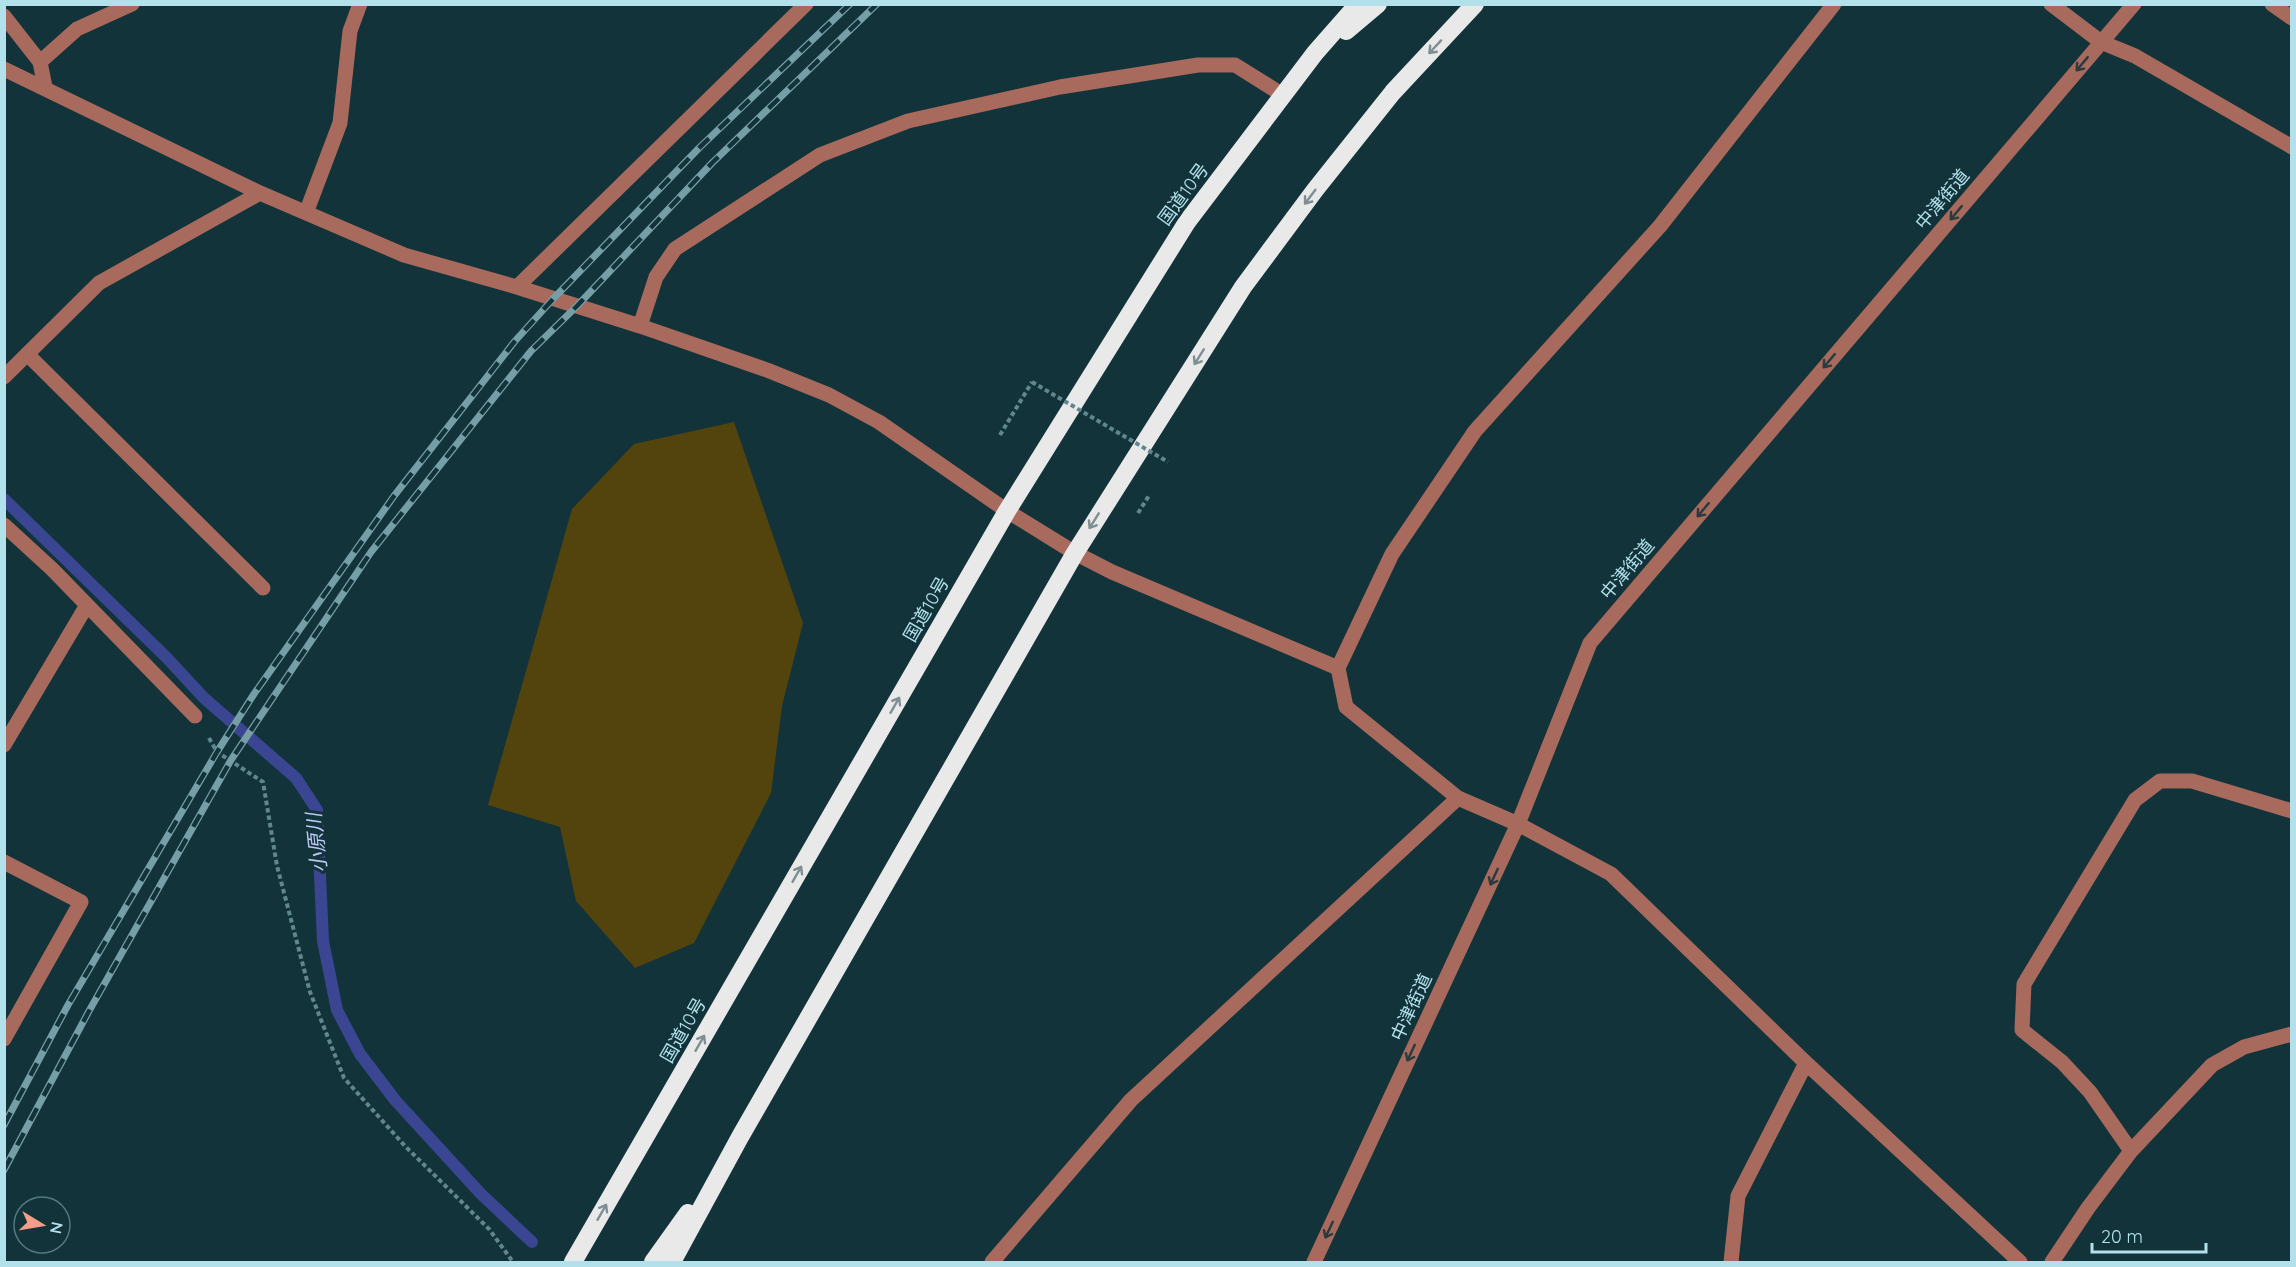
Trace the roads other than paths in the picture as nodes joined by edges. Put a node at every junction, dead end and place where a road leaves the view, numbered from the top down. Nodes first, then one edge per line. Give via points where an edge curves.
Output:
1 (132, 4) edge
2 (360, 4) edge
3 (806, 4) edge
4 (1358, 4) edge
5 (1378, 4) edge
6 (1475, 4) edge
7 (1834, 4) edge
8 (2051, 4) edge
9 (2134, 4) edge
10 (2272, 4) edge
11 (4, 16) edge
12 (2292, 18) edge
13 (2101, 42) junction
14 (40, 62) junction
15 (1308, 62) junction
16 (4, 69) edge
17 (45, 87) junction
18 (1283, 95) junction
19 (2292, 147) edge
20 (260, 194) junction
21 (306, 213) junction
22 (517, 287) junction
23 (640, 326) junction
24 (27, 354) junction
25 (4, 377) edge
26 (1007, 511) junction
27 (4, 525) edge
28 (1075, 553) junction
29 (263, 588) dead end
30 (87, 605) junction
31 (1338, 668) junction
32 (195, 716) road end
33 (4, 745) edge
34 (1458, 798) junction
35 (2292, 812) edge
36 (1518, 824) junction
37 (4, 862) edge
38 (2292, 1034) edge
39 (4, 1039) edge
40 (1806, 1062) junction
41 (740, 1137) junction
42 (2132, 1151) junction
43 (573, 1263) edge
44 (653, 1263) edge
45 (672, 1263) edge
46 (992, 1263) edge
47 (1314, 1263) edge
48 (1731, 1263) edge
49 (2020, 1263) edge
50 (2052, 1263) edge

1 - 14 street via 77,29
2 - 21 street via 350,31 340,123
3 - 22 street
4 - 15 highway, 国道10号
5 - 15 highway
6 -> 28 highway via 1393,92 1256,269
7 - 31 street via 1660,226 1476,431 1392,554
8 - 13 street
9 - 13 street, 中津街道
10 - 12 street
11 - 14 street
13 - 19 street via 2135,56
13 -> 36 street, 中津街道 via 1590,643
14 - 17 street
15 - 18 highway, 国道10号
16 - 17 street
17 - 20 street
18 - 23 street via 1235,65 1198,65 1060,87 908,121 820,155 675,249 656,278
18 - 26 highway, 国道10号 via 1187,222
20 - 21 street
20 - 24 street via 99,283
21 - 22 street via 404,255
22 - 23 street
23 - 26 street via 829,395 879,422
24 - 25 street
24 - 29 street
26 - 28 street
43 -> 26 highway, 国道10号
27 - 30 street
28 - 31 street
28 - 41 highway
30 - 32 street
30 - 33 street
31 - 34 street via 1346,707
34 - 36 street
34 - 46 street via 1131,1100
35 - 42 street via 2192,781 2160,782 2135,800 2024,984 2022,1030 2062,1062 2090,1092
36 - 40 street via 1611,874
36 -> 47 street, 中津街道
37 - 39 street via 81,902
38 - 42 street via 2244,1047 2212,1065
40 - 48 street via 1738,1196
40 - 49 street
41 - 44 highway
41 - 45 highway
42 - 50 street

